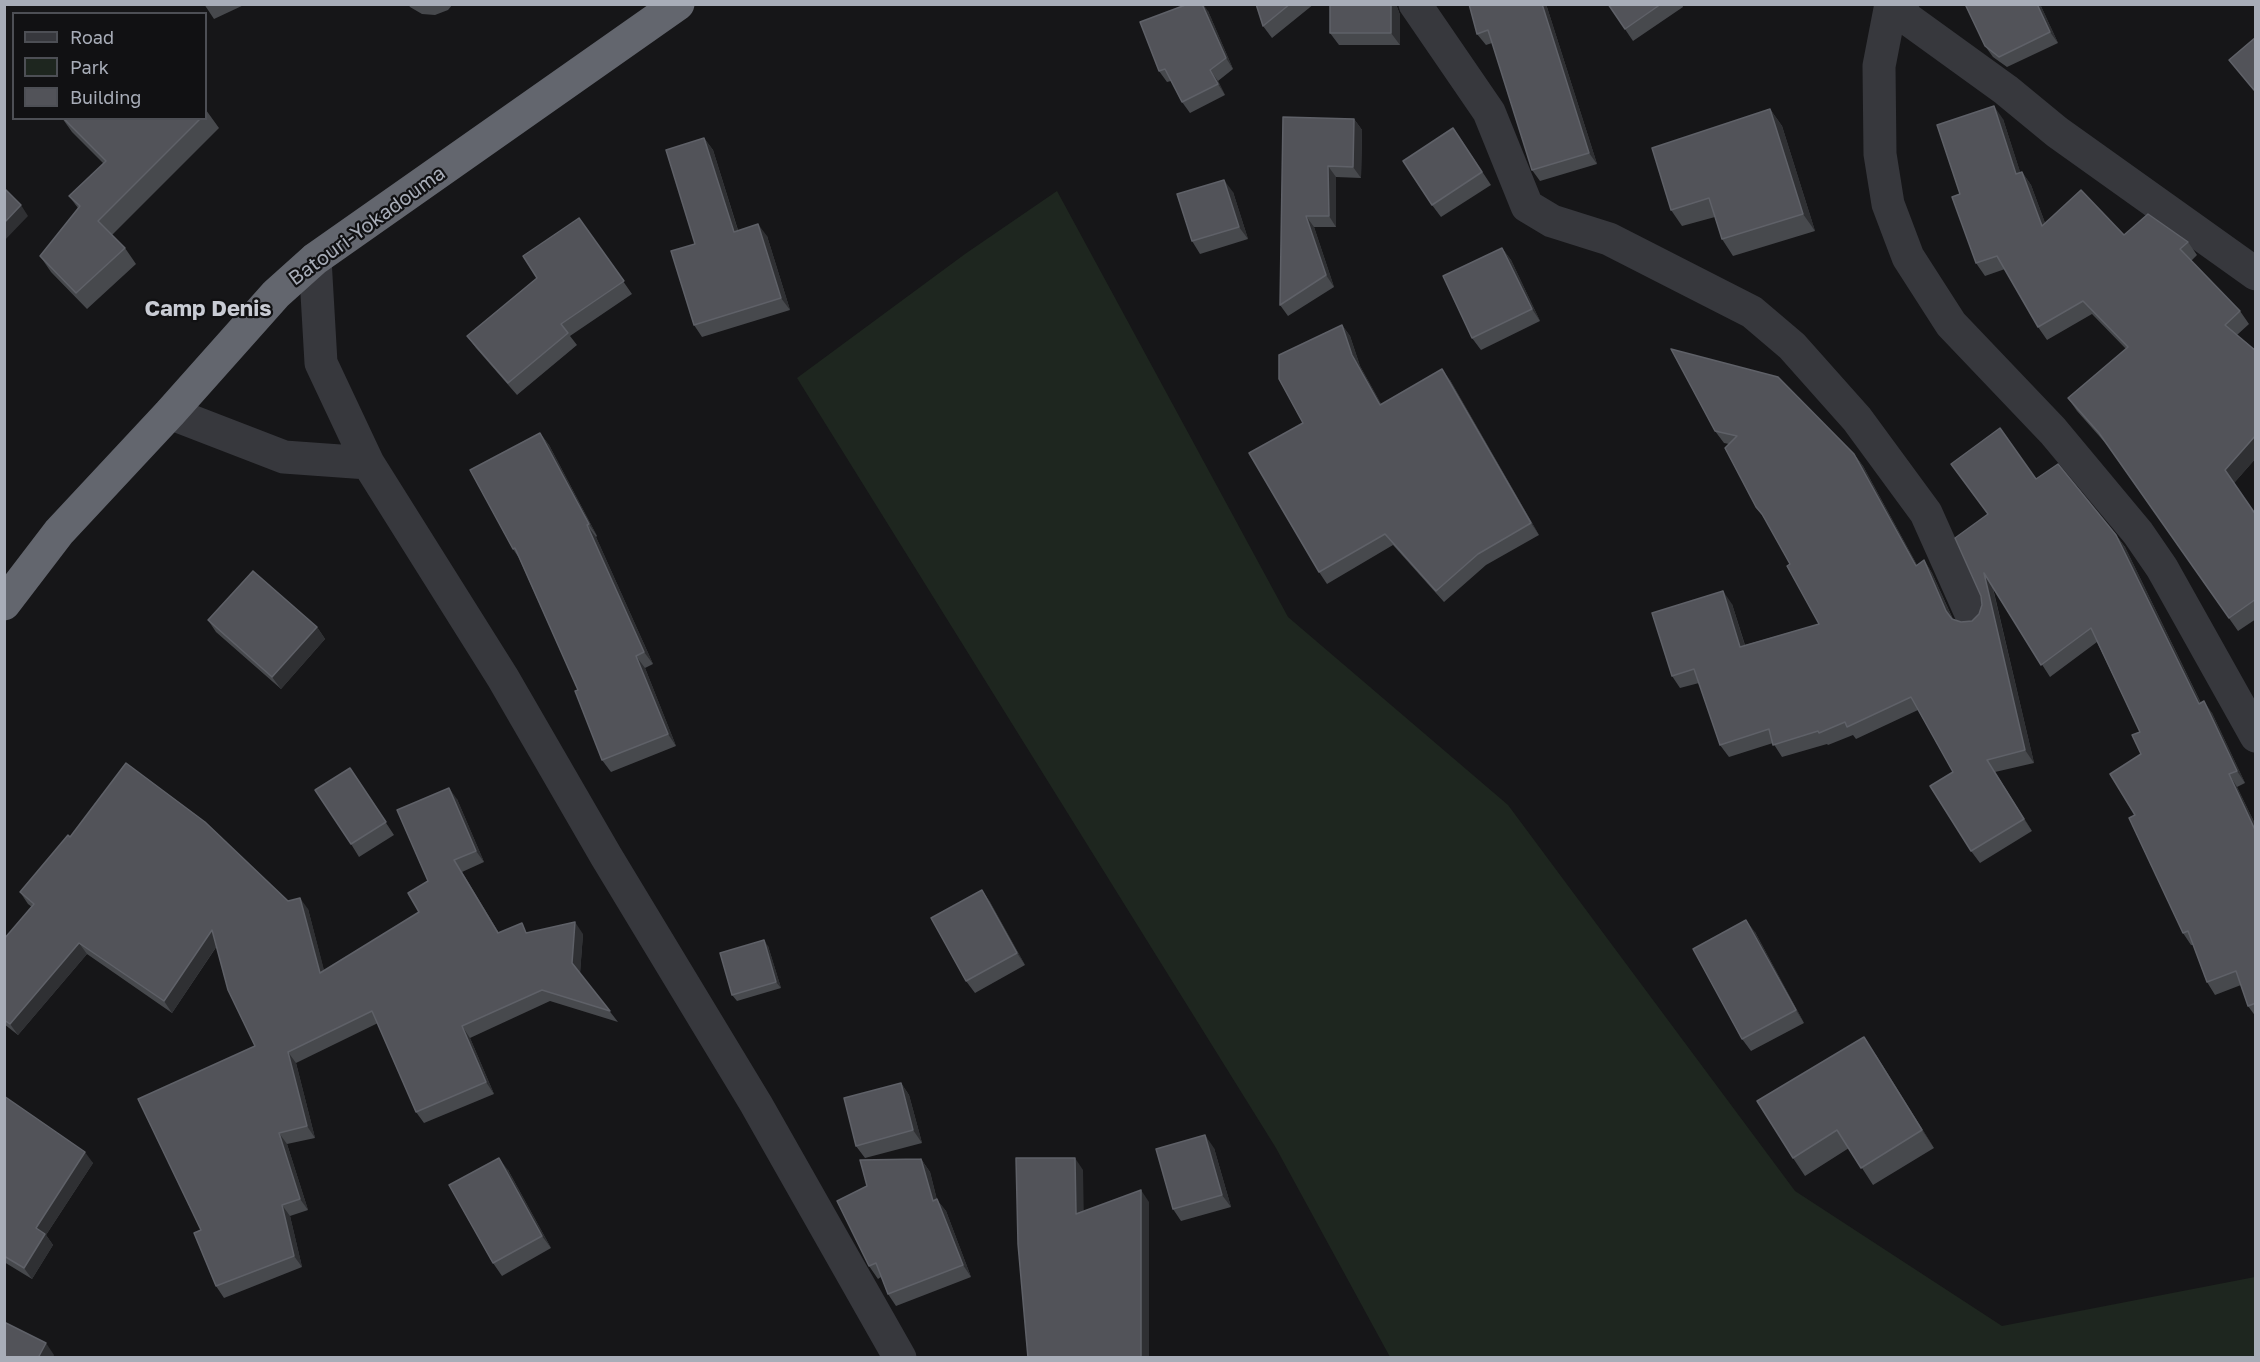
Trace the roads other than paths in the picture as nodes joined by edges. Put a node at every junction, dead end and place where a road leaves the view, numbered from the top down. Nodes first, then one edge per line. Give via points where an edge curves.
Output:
1 (678, 4) edge
2 (1415, 4) edge
3 (1891, 4) edge
4 (1902, 4) edge
5 (315, 259) junction
6 (2256, 274) edge
7 (170, 413) junction
8 (369, 464) junction
9 (4, 604) edge
10 (1972, 616) dead end
11 (2256, 736) edge
12 (900, 1358) edge

1 - 5 highway, Batouri-Yokadouma
2 - 10 street via 1489,112 1527,206 1552,221 1609,239 1752,312 1792,346 1857,420 1926,513
3 - 11 street via 1879,66 1880,154 1888,204 1908,257 1951,324 2053,431 2138,533 2162,568
4 - 6 street via 1905,17 2006,90 2056,132
5 - 7 highway, Batouri-Yokadouma via 276,294
5 - 8 street via 321,363
7 - 8 street via 284,457
7 - 9 highway, Batouri-Yokadouma via 59,532
8 - 12 street via 503,678 756,1104

